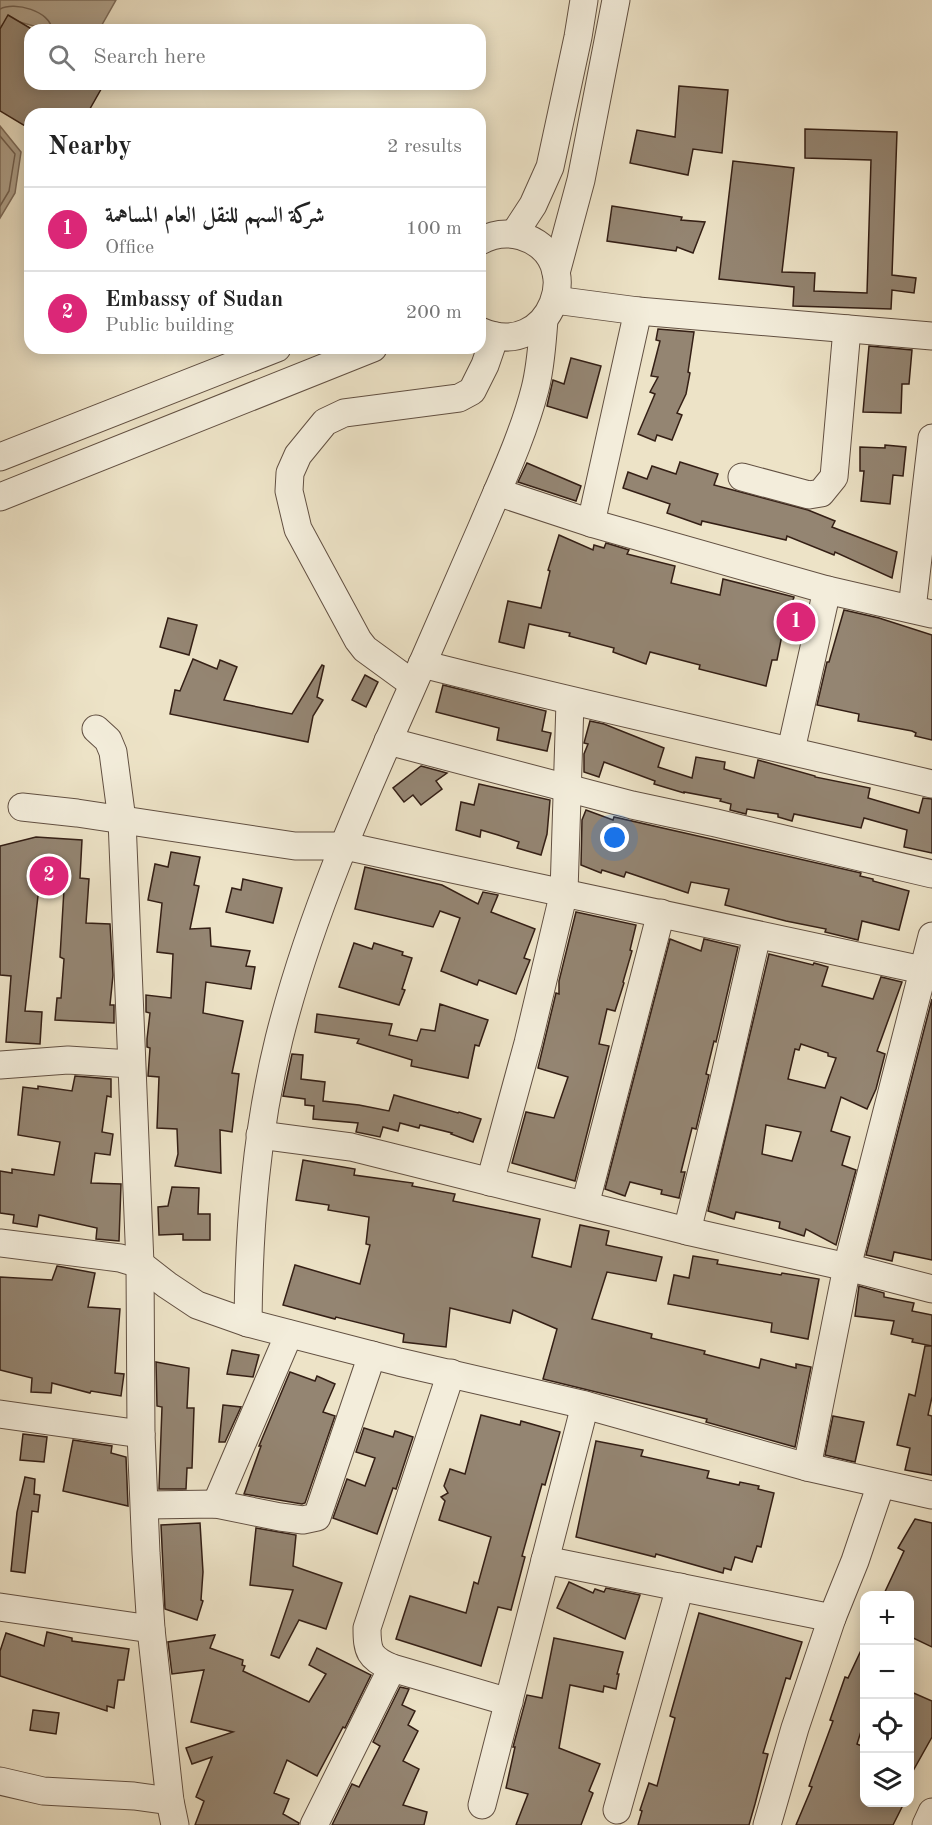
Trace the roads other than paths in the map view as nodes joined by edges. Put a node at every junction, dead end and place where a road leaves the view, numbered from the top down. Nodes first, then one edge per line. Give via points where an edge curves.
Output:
1 (584, 0) edge
2 (616, 0) edge
3 (514, 234) junction
4 (486, 239) edge
5 (556, 273) junction
6 (549, 310) junction
7 (638, 311) junction
8 (847, 329) junction
9 (487, 333) edge
10 (932, 336) edge
11 (486, 348) edge
12 (262, 354) edge
13 (358, 354) edge
14 (486, 354) edge
15 (932, 438) edge
16 (0, 457) edge
17 (742, 477) dead end
18 (497, 492) junction
19 (0, 497) edge
20 (591, 523) junction
21 (827, 590) junction
22 (922, 612) edge
23 (418, 674) junction
24 (570, 702) junction
25 (96, 729) dead end
26 (388, 741) junction
27 (791, 750) junction
28 (932, 784) edge
29 (568, 789) junction
30 (22, 807) dead end
31 (122, 820) junction
32 (345, 846) junction
33 (932, 874) edge
34 (564, 892) junction
35 (661, 912) junction
36 (757, 935) junction
37 (932, 936) edge
38 (927, 970) edge
39 (131, 1064) junction
40 (0, 1065) edge
41 (260, 1135) junction
42 (490, 1182) junction
43 (585, 1204) junction
44 (687, 1231) junction
45 (0, 1243) edge
46 (140, 1264) junction
47 (847, 1267) junction
48 (932, 1289) edge
49 (248, 1323) junction
50 (290, 1334) junction
51 (372, 1355) junction
52 (451, 1373) junction
53 (585, 1405) junction
54 (0, 1414) edge
55 (141, 1434) junction
56 (807, 1467) junction
57 (881, 1484) junction
58 (932, 1495) edge
59 (216, 1504) junction
60 (146, 1505) junction
61 (545, 1560) junction
62 (680, 1587) junction
63 (0, 1607) edge
64 (831, 1618) junction
65 (151, 1629) junction
66 (392, 1668) junction
67 (509, 1702) junction
68 (0, 1781) edge
69 (482, 1805) dead end
70 (617, 1810) dead end
71 (932, 1812) edge
72 (173, 1813) edge
73 (314, 1825) edge
74 (767, 1825) edge
75 (926, 1825) edge

1 - 3 street via 550,167 533,205
2 - 5 street via 581,180
3 - 4 street
3 - 5 street via 536,244
5 - 6 street via 557,287
6 - 7 street
6 - 9 street via 530,332 512,337
6 - 18 street via 536,387
7 - 8 street
7 - 20 street
8 - 10 street
8 - 17 street via 834,477 821,493 809,495
9 - 11 street
12 - 16 street
13 - 19 street
14 - 23 street via 472,390 459,398 344,412 325,422 298,455 290,473 289,491 298,529 358,640 365,649
15 - 22 street
18 - 20 street
18 - 23 street
20 - 21 street
21 - 22 street
21 - 27 street
23 - 24 street
23 - 26 street
24 - 27 street
24 - 29 street
25 - 31 street via 108,740 113,752
26 - 29 street
26 - 32 street
27 - 28 street
29 - 33 street
29 - 34 street
30 - 31 street
31 - 32 street via 295,846
31 - 39 street
32 - 34 street
32 - 41 street via 303,956 279,1039
34 - 35 street
34 - 42 street
35 - 36 street
35 - 43 street
36 - 38 street
36 - 44 street
37 - 38 street
38 - 47 street
39 - 40 street via 68,1060
39 - 46 street
41 - 42 street via 351,1147
41 - 49 street via 253,1197
42 - 43 street
43 - 44 street
44 - 47 street
45 - 46 street
46 - 49 street via 197,1305
46 - 55 street
47 - 48 street
47 - 56 street
49 - 50 street
50 - 51 street
50 - 59 street
51 - 52 street
51 - 59 street via 316,1517 303,1520
52 - 53 street
52 - 66 street via 367,1628 370,1654
53 - 56 street
53 - 61 street
54 - 55 street
55 - 60 street
56 - 57 street
57 - 58 street
57 - 64 street
59 - 60 street
60 - 65 street
61 - 62 street
61 - 67 street
62 - 64 street
62 - 70 street
63 - 65 street
64 - 74 street
65 - 72 street
66 - 67 street
66 - 73 street
67 - 69 street
68 - 72 street via 43,1791 134,1796
71 - 75 street

